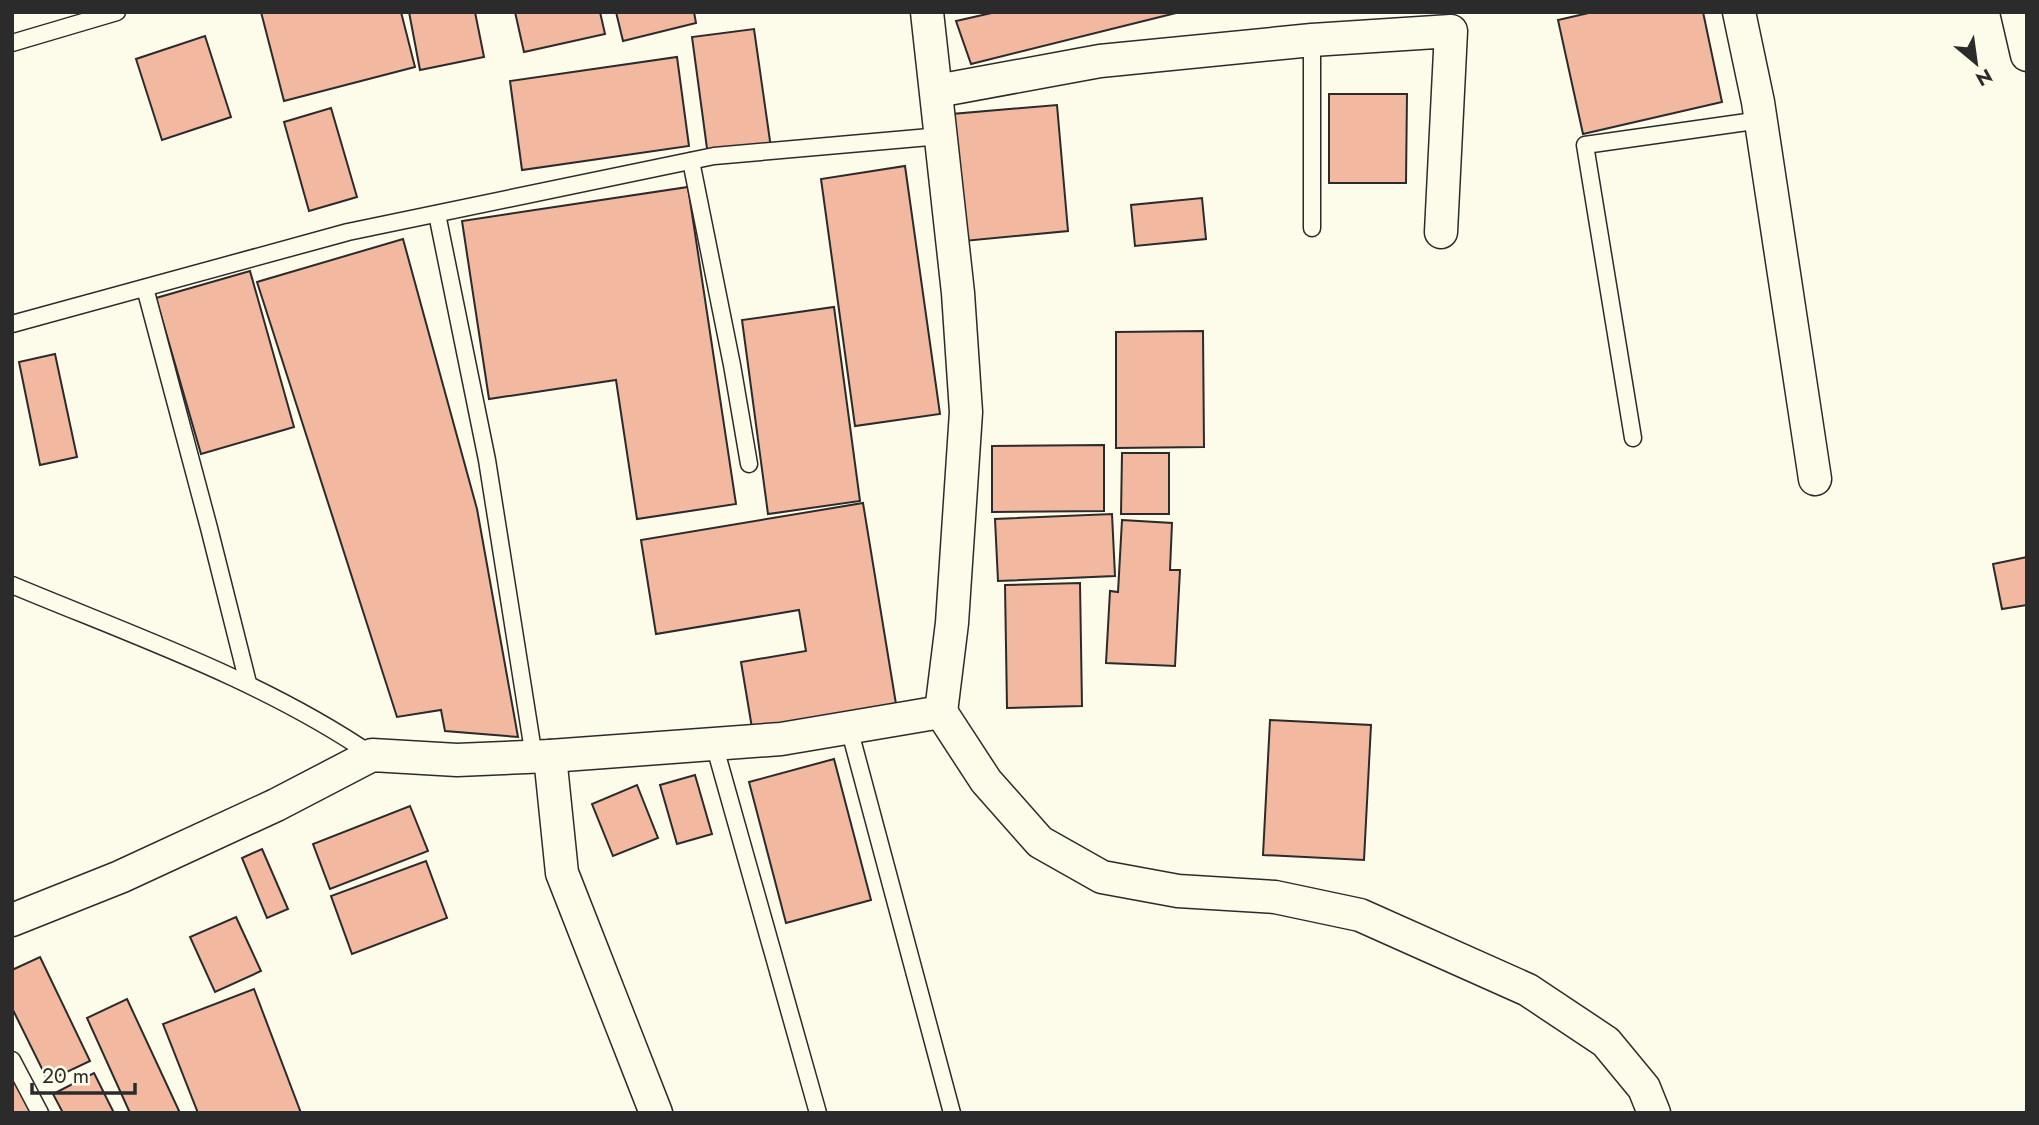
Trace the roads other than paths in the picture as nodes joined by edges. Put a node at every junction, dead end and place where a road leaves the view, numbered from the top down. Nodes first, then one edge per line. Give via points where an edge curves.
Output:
1 (117, 12) edge
2 (928, 12) edge
3 (1740, 12) edge
4 (2017, 12) edge
5 (1312, 40) junction
6 (12, 43) edge
7 (2027, 55) edge
8 (937, 92) junction
9 (1761, 120) junction
10 (941, 136) junction
11 (691, 161) junction
12 (437, 214) junction
13 (1312, 228) dead end
14 (1441, 232) dead end
15 (145, 288) junction
16 (12, 324) edge
17 (1633, 438) dead end
18 (748, 464) dead end
19 (1815, 480) dead end
20 (12, 584) edge
21 (248, 684) junction
22 (941, 712) junction
23 (849, 728) junction
24 (714, 744) junction
25 (372, 755) junction
26 (542, 756) junction
27 (12, 920) edge
28 (12, 1060) edge
29 (40, 1113) edge
30 (656, 1113) edge
31 (818, 1113) edge
32 (952, 1113) edge
33 (1654, 1113) edge

1 - 6 lane
2 - 8 street
3 - 9 street
4 - 7 street
5 - 8 street via 1100,61
5 - 13 lane
5 - 14 street via 1451,31
8 - 10 street
9 - 17 lane via 1585,145
9 - 19 street
10 - 11 lane
10 - 22 street via 966,412 952,623
11 - 12 lane
11 - 18 lane
12 - 15 lane via 348,232
12 - 26 lane
15 - 16 lane
15 - 21 lane
20 - 21 lane
21 - 25 lane
22 - 23 street
22 - 33 street via 986,781 1041,842 1102,877 1178,891 1275,897 1360,915 1528,989 1595,1034 1644,1088
23 - 24 street
23 - 32 lane
24 - 26 street
24 - 31 lane
25 - 26 street via 457,760
25 - 27 street via 120,877
26 - 30 street via 562,873
28 - 29 lane

